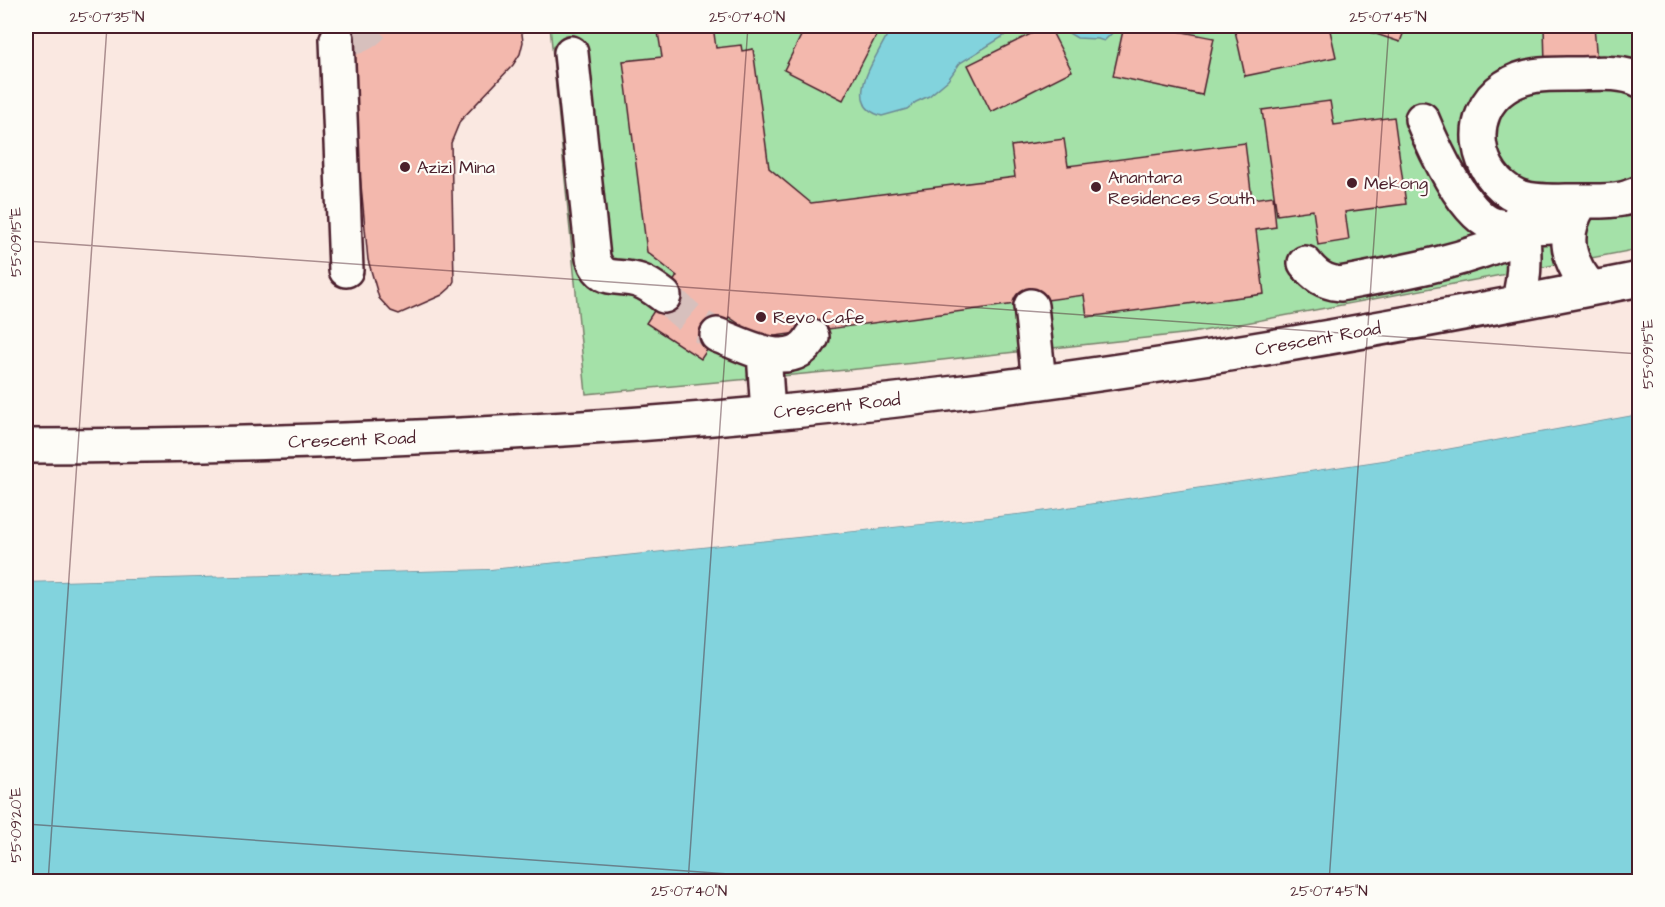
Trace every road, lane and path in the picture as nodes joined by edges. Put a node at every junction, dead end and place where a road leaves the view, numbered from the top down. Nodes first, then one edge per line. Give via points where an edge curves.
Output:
1 (334, 35) edge
2 (571, 53) dead end
3 (1640, 80) edge
4 (1422, 119) dead end
5 (1634, 201) edge
6 (1575, 213) junction
7 (1521, 220) junction
8 (1305, 263) dead end
9 (346, 270) dead end
10 (1640, 279) edge
11 (1591, 288) junction
12 (664, 296) tunnel mouth
13 (1518, 302) junction
14 (1031, 306) dead end
15 (717, 335) tunnel mouth
16 (812, 338) dead end
17 (764, 353) junction
18 (1039, 382) junction
19 (768, 413) junction
20 (26, 446) edge

1 - 9 main road
2 - 12 main road via 592,258 602,274 648,284
3 - 7 main road via 1614,74 1522,78 1504,87 1490,102 1481,121 1482,160
4 - 7 main road via 1452,179 1479,216 1494,225
5 - 6 main road
6 - 7 main road
6 - 11 main road via 1569,246 1580,276
7 - 8 main road via 1484,251 1340,284 1320,279
7 - 13 main road via 1524,281
10 - 11 main road, Crescent Road
11 - 13 main road, Crescent Road
13 - 18 main road, Crescent Road via 1262,349
14 - 18 main road
15 - 17 main road
16 - 17 main road via 792,355
17 - 19 main road
18 - 19 main road, Crescent Road
19 - 20 main road, Crescent Road via 455,436 260,444

